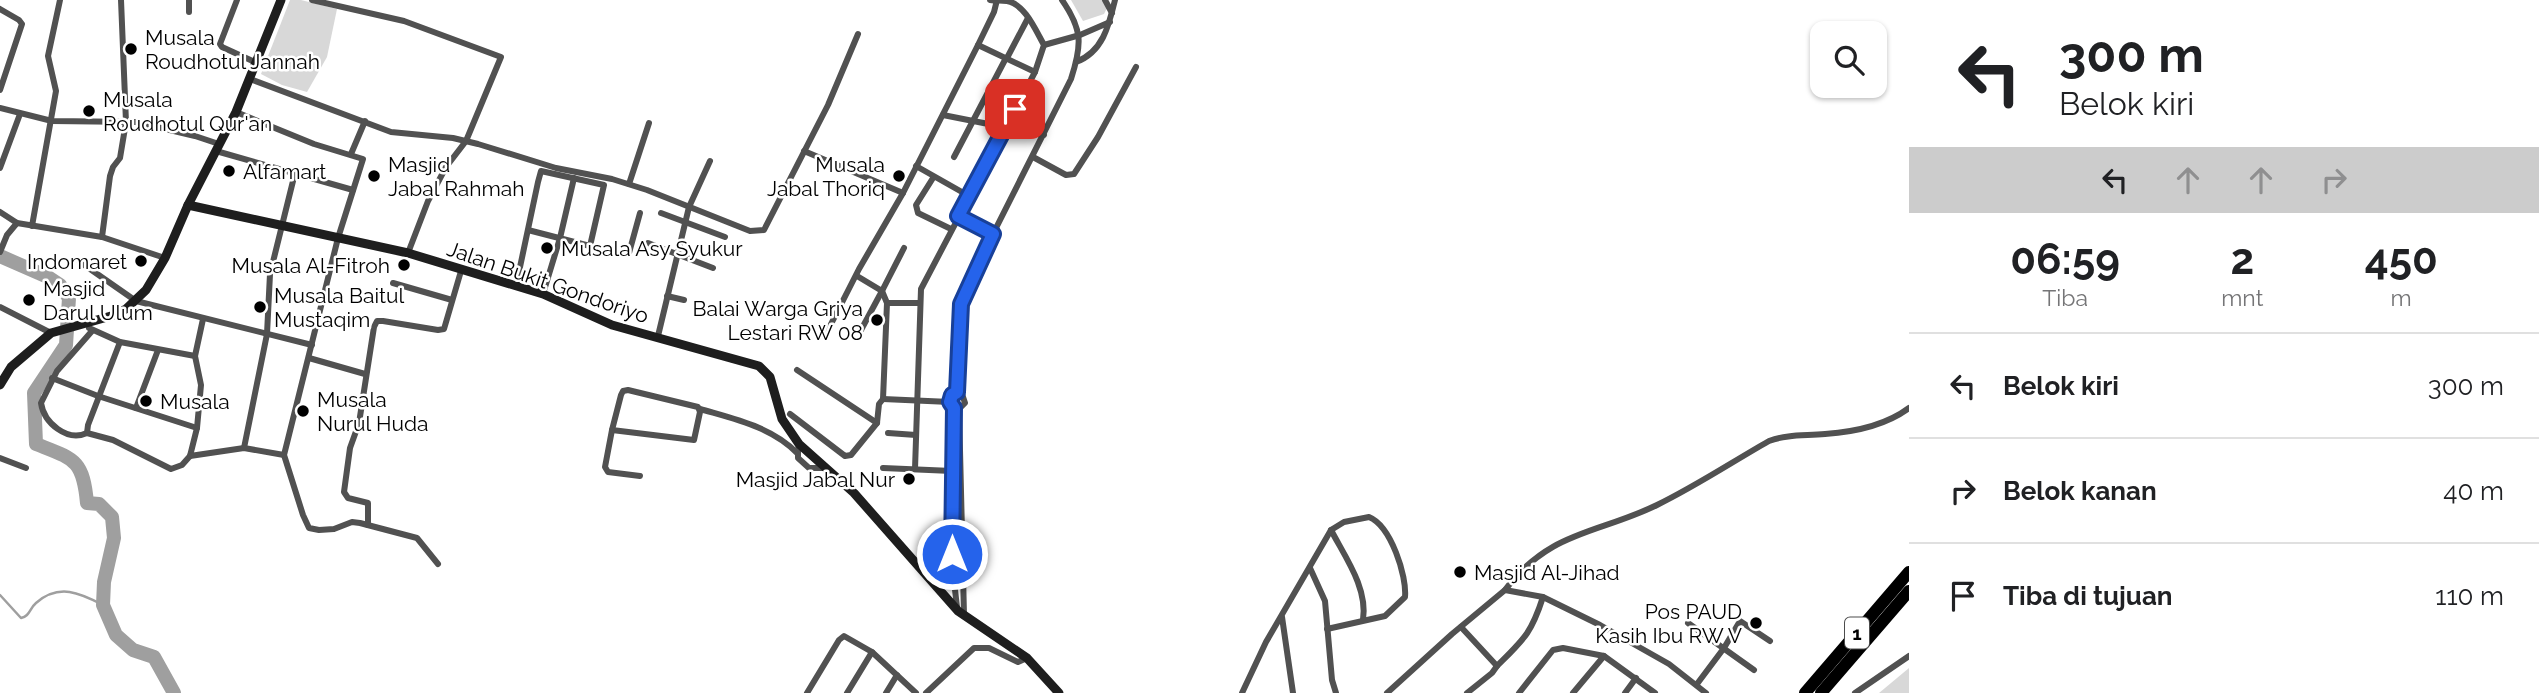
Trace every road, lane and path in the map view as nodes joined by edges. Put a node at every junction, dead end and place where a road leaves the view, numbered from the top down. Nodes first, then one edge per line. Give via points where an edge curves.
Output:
1 (60, 0) edge
2 (121, 0) edge
3 (189, 0) edge
4 (237, 0) edge
5 (281, 0) edge
6 (312, 0) edge
7 (994, 0) edge
8 (1062, 0) edge
9 (1105, 0) edge
10 (1115, 0) edge
11 (0, 9) edge
12 (189, 12) dead end
13 (1112, 13) junction
14 (1028, 18) junction
15 (1110, 22) junction
16 (858, 34) dead end
17 (1080, 35) junction
18 (978, 45) junction
19 (1044, 45) junction
20 (1007, 58) junction
21 (1076, 62) junction
22 (257, 63) junction
23 (1136, 66) dead end
24 (1035, 72) junction
25 (250, 79) junction
26 (0, 90) edge
27 (0, 108) edge
28 (236, 112) junction
29 (20, 114) junction
30 (943, 115) junction
31 (973, 120) junction
32 (52, 121) junction
33 (126, 121) junction
34 (365, 121) junction
35 (649, 123) dead end
36 (1006, 128) junction
37 (1044, 135) junction
38 (467, 141) junction
39 (218, 148) junction
40 (804, 151) junction
41 (351, 154) junction
42 (954, 157) dead end
43 (1033, 157) junction
44 (710, 161) dead end
45 (916, 166) junction
46 (0, 168) edge
47 (295, 173) junction
48 (574, 178) junction
49 (933, 178) junction
50 (629, 184) junction
51 (353, 190) junction
52 (903, 193) junction
53 (970, 196) junction
54 (188, 205) junction
55 (689, 207) junction
56 (0, 212) edge
57 (640, 213) dead end
58 (661, 213) dead end
59 (958, 216) junction
60 (17, 223) junction
61 (686, 223) junction
62 (281, 225) junction
63 (32, 226) junction
64 (951, 229) junction
65 (528, 230) junction
66 (993, 234) junction
67 (102, 237) junction
68 (725, 237) dead end
69 (338, 238) junction
70 (560, 238) junction
71 (648, 243) dead end
72 (590, 246) junction
73 (904, 248) dead end
74 (0, 251) edge
75 (408, 253) junction
76 (679, 255) junction
77 (165, 258) junction
78 (80, 262) dead end
79 (713, 268) dead end
80 (461, 271) junction
81 (856, 276) junction
82 (393, 283) dead end
83 (516, 286) junction
84 (882, 291) junction
85 (543, 294) junction
86 (667, 296) junction
87 (452, 300) junction
88 (684, 300) dead end
89 (136, 301) junction
90 (887, 303) junction
91 (920, 303) junction
92 (0, 307) edge
93 (203, 319) junction
94 (89, 328) junction
95 (828, 330) dead end
96 (860, 330) dead end
97 (51, 334) junction
98 (267, 334) junction
99 (658, 336) junction
100 (120, 342) junction
101 (312, 345) junction
102 (158, 350) junction
103 (195, 356) junction
104 (309, 358) junction
105 (797, 370) dead end
106 (365, 374) junction
107 (52, 378) junction
108 (1, 382) edge
109 (957, 392) junction
110 (98, 396) junction
111 (884, 398) junction
112 (917, 400) junction
113 (955, 406) junction
114 (136, 408) junction
115 (1909, 408) edge
116 (700, 409) junction
117 (790, 414) dead end
118 (877, 423) junction
119 (197, 428) junction
120 (612, 430) junction
121 (87, 433) junction
122 (888, 433) dead end
123 (916, 435) junction
124 (244, 448) junction
125 (798, 449) junction
126 (284, 455) junction
127 (190, 456) junction
128 (0, 458) edge
129 (26, 468) dead end
130 (883, 468) dead end
131 (915, 469) junction
132 (952, 471) junction
133 (640, 476) dead end
134 (368, 525) junction
135 (1331, 530) junction
136 (438, 564) dead end
137 (1310, 568) junction
138 (1909, 572) edge
139 (1505, 590) junction
140 (1909, 591) edge
141 (1543, 597) junction
142 (961, 613) junction
143 (1282, 617) junction
144 (1363, 620) junction
145 (1688, 623) dead end
146 (1461, 627) junction
147 (1327, 629) junction
148 (1770, 641) dead end
149 (1724, 648) junction
150 (872, 652) junction
151 (1604, 656) junction
152 (1909, 656) edge
153 (1027, 658) junction
154 (1497, 666) junction
155 (1754, 670) dead end
156 (897, 675) junction
157 (1636, 678) junction
158 (1696, 684) junction
159 (1334, 692) edge
160 (807, 693) edge
161 (847, 693) edge
162 (886, 693) edge
163 (916, 693) edge
164 (926, 693) edge
165 (1059, 693) edge
166 (1242, 693) edge
167 (1293, 693) edge
168 (1387, 693) edge
169 (1467, 693) edge
170 (1519, 693) edge
171 (1573, 693) edge
172 (1625, 693) edge
173 (1655, 693) edge
174 (1706, 693) edge
175 (1805, 693) edge
176 (1821, 693) edge
177 (1855, 693) edge

1 - 32 street via 48,56 56,91
2 - 33 street
3 - 12 street
4 - 22 street via 220,44
5 - 22 street
6 - 38 street via 404,21 501,57
7 - 14 street via 1009,1
7 - 18 street
8 - 17 street
9 - 13 street
10 - 13 street
11 - 26 street via 22,24
13 - 15 street
14 - 19 street
14 - 20 street
15 - 17 street
15 - 21 street via 1094,52
16 - 40 street
17 - 19 street
17 - 21 street
18 - 20 street
18 - 30 street
19 - 24 street
20 - 24 street
20 - 31 street
21 - 37 street
22 - 25 street
23 - 43 street via 1074,174 1066,175
24 - 36 street
25 - 28 street
25 - 34 street
27 - 29 street
28 - 39 street
28 - 41 street
29 - 32 street
29 - 46 street
30 - 31 street
30 - 45 street
31 - 36 street
31 - 42 street
32 - 33 street
32 - 63 street
33 - 39 street via 195,136
33 - 67 street via 120,158 110,176
34 - 38 street via 391,132
34 - 41 street
35 - 50 street
36 - 37 street
36 - 53 street
37 - 43 street
38 - 50 street
38 - 75 street via 440,178
39 - 47 street
39 - 54 street
40 - 52 street
40 - 55 street via 764,230 750,231
41 - 51 street via 363,159
43 - 66 street
44 - 55 street
45 - 49 street
45 - 52 street
47 - 51 street
47 - 62 street
48 - 65 street via 541,171
48 - 70 street
48 - 72 street via 604,185
49 - 53 street
49 - 64 street via 916,209
50 - 55 street
51 - 69 street
52 - 81 street
53 - 59 street
54 - 62 street, Jalan Bukit Gondoriyo
54 - 77 street
55 - 61 street
56 - 60 street
57 - 72 street via 629,253
58 - 61 street
59 - 64 street
59 - 66 street
60 - 63 street
60 - 74 street
61 - 68 street
61 - 76 street
62 - 69 street, Jalan Bukit Gondoriyo
62 - 98 street via 270,274
63 - 67 street
64 - 91 street via 921,289
65 - 70 street
65 - 83 street
66 - 109 street via 961,304
67 - 77 street
69 - 75 street, Jalan Bukit Gondoriyo
69 - 101 street
70 - 72 street
70 - 85 street
71 - 76 street
73 - 84 street
75 - 80 street, Jalan Bukit Gondoriyo
76 - 79 street
76 - 86 street
77 - 89 street
78 - 89 street
80 - 83 street, Jalan Bukit Gondoriyo
80 - 87 street
81 - 84 street
81 - 95 street
82 - 87 street
83 - 85 street, Jalan Bukit Gondoriyo
84 - 90 street
84 - 96 street
85 - 99 street, Jalan Bukit Gondoriyo via 612,325
86 - 88 street
86 - 99 street
87 - 106 street via 444,329 377,321
89 - 93 street
89 - 94 street
90 - 91 street
90 - 111 street
91 - 112 street
92 - 97 street
93 - 98 street
93 - 103 street
94 - 97 street
94 - 100 street
94 - 107 street
97 - 108 street via 11,367
98 - 101 street
98 - 124 street
99 - 125 street, Jalan Bukit Gondoriyo via 759,366 770,377 782,419
100 - 102 street
100 - 110 street
101 - 104 street
102 - 103 street
102 - 114 street
103 - 119 street via 201,385
104 - 106 street
104 - 126 street
105 - 118 street
106 - 134 street via 344,492 348,498 368,503
107 - 110 street
107 - 121 street via 41,400 46,417 64,433
109 - 113 street via 952,395
109 - 113 street via 966,400 964,406
110 - 114 street
110 - 121 street
111 - 112 street
111 - 118 street
112 - 113 street
112 - 123 street
113 - 132 street
113 - 142 street
114 - 119 street
115 - 139 street via 1884,423 1769,442 1656,506 1575,534 1546,550
116 - 120 street via 694,440
116 - 120 street via 623,391
116 - 125 street via 768,432
117 - 118 street via 845,456 851,455
119 - 127 street
120 - 133 street via 608,472
121 - 127 street via 113,439 171,469
122 - 123 street
123 - 131 street
124 - 126 street
124 - 127 street
125 - 142 street, Jalan Bukit Gondoriyo via 838,477
126 - 134 street via 309,528 334,529 352,522
128 - 129 street
130 - 131 street
131 - 132 street
132 - 142 street via 952,564
134 - 136 street via 417,538
135 - 137 street
135 - 144 street via 1361,591
135 - 144 street via 1369,517 1380,525 1402,572 1405,597 1385,616
137 - 143 street
137 - 147 street via 1322,591
138 - 175 highway, 1
139 - 141 street
139 - 146 street
140 - 176 highway, 1
141 - 154 street via 1533,627
141 - 158 street via 1600,625
142 - 153 street, Jalan Bukit Gondoriyo
143 - 166 street
143 - 167 street
144 - 147 street
145 - 149 street
146 - 154 street
146 - 168 street
147 - 159 street
148 - 149 street via 1740,621
149 - 155 street
149 - 158 street
150 - 156 street
150 - 160 street via 844,636
150 - 161 street
151 - 157 street
151 - 170 street via 1553,650
151 - 171 street
152 - 177 street
153 - 164 street via 1018,662 989,648 974,648
153 - 165 street, Jalan Bukit Gondoriyo
154 - 169 street
156 - 162 street
156 - 163 street
157 - 172 street
157 - 173 street
158 - 174 street

